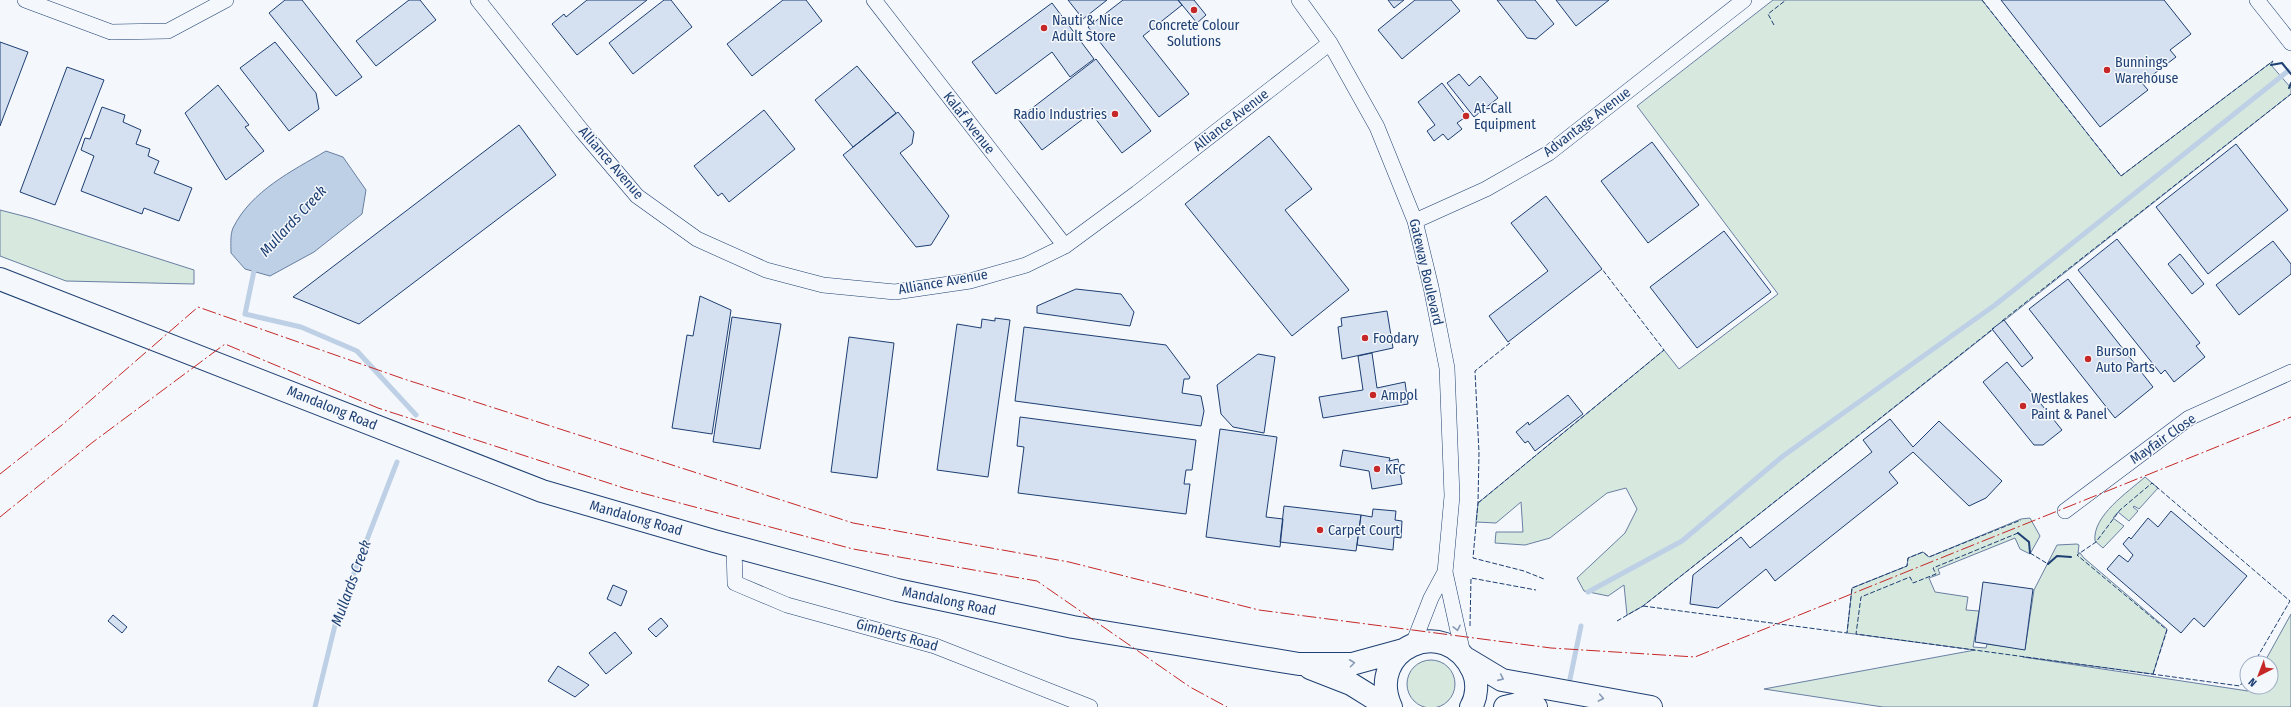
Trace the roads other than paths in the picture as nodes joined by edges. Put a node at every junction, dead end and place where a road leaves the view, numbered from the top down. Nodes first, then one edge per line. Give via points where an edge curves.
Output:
1 (25, 0) edge
2 (226, 0) edge
3 (478, 0) edge
4 (874, 0) edge
5 (1298, 0) edge
6 (1744, 0) edge
7 (2257, 0) edge
8 (1330, 43) junction
9 (2291, 43) edge
10 (1415, 221) junction
11 (1065, 246) junction
12 (0, 279) edge
13 (2291, 372) edge
14 (2065, 511) dead end
15 (734, 547) junction
16 (1445, 572) junction
17 (1408, 647) junction
18 (1465, 656) junction
19 (1299, 664) junction
20 (1090, 707) edge
21 (1388, 707) edge
22 (1391, 707) edge
23 (1470, 707) edge
24 (1505, 707) edge
25 (1536, 707) edge
26 (1651, 707) edge

1 - 2 street via 111,32 168,31
3 - 11 street, Alliance Avenue via 637,196 697,239 766,270 823,285 894,292 970,281 1026,265
4 - 11 street, Kalaf Avenue
5 - 8 street, Gateway Boulevard
6 - 10 street, Advantage Avenue via 1549,152 1486,189
7 - 9 street
8 - 10 street, Gateway Boulevard via 1377,127
8 - 11 street, Alliance Avenue
10 - 16 street, Gateway Boulevard via 1447,368 1452,496
12 - 15 main road, Mandalong Road via 542,491
13 - 14 street, Mayfair Close via 2189,418
15 - 19 main road, Mandalong Road via 904,592 1073,627
15 - 20 street, Gimberts Road via 735,582 787,605 935,646
16 - 17 street, Gateway Boulevard
16 -> 18 street, Gateway Boulevard
17 - 18 main road, Mandalong Road via 1426,641 1438,641 1450,645
19 -> 17 main road, Mandalong Road via 1352,664
17 - 22 main road via 1395,658 1387,676 1386,689
18 - 23 main road via 1475,675 1476,684 1476,694
18 -> 26 main road via 1502,680
19 - 21 main road, Mandalong Road via 1351,684
24 - 25 main road via 1518,704

